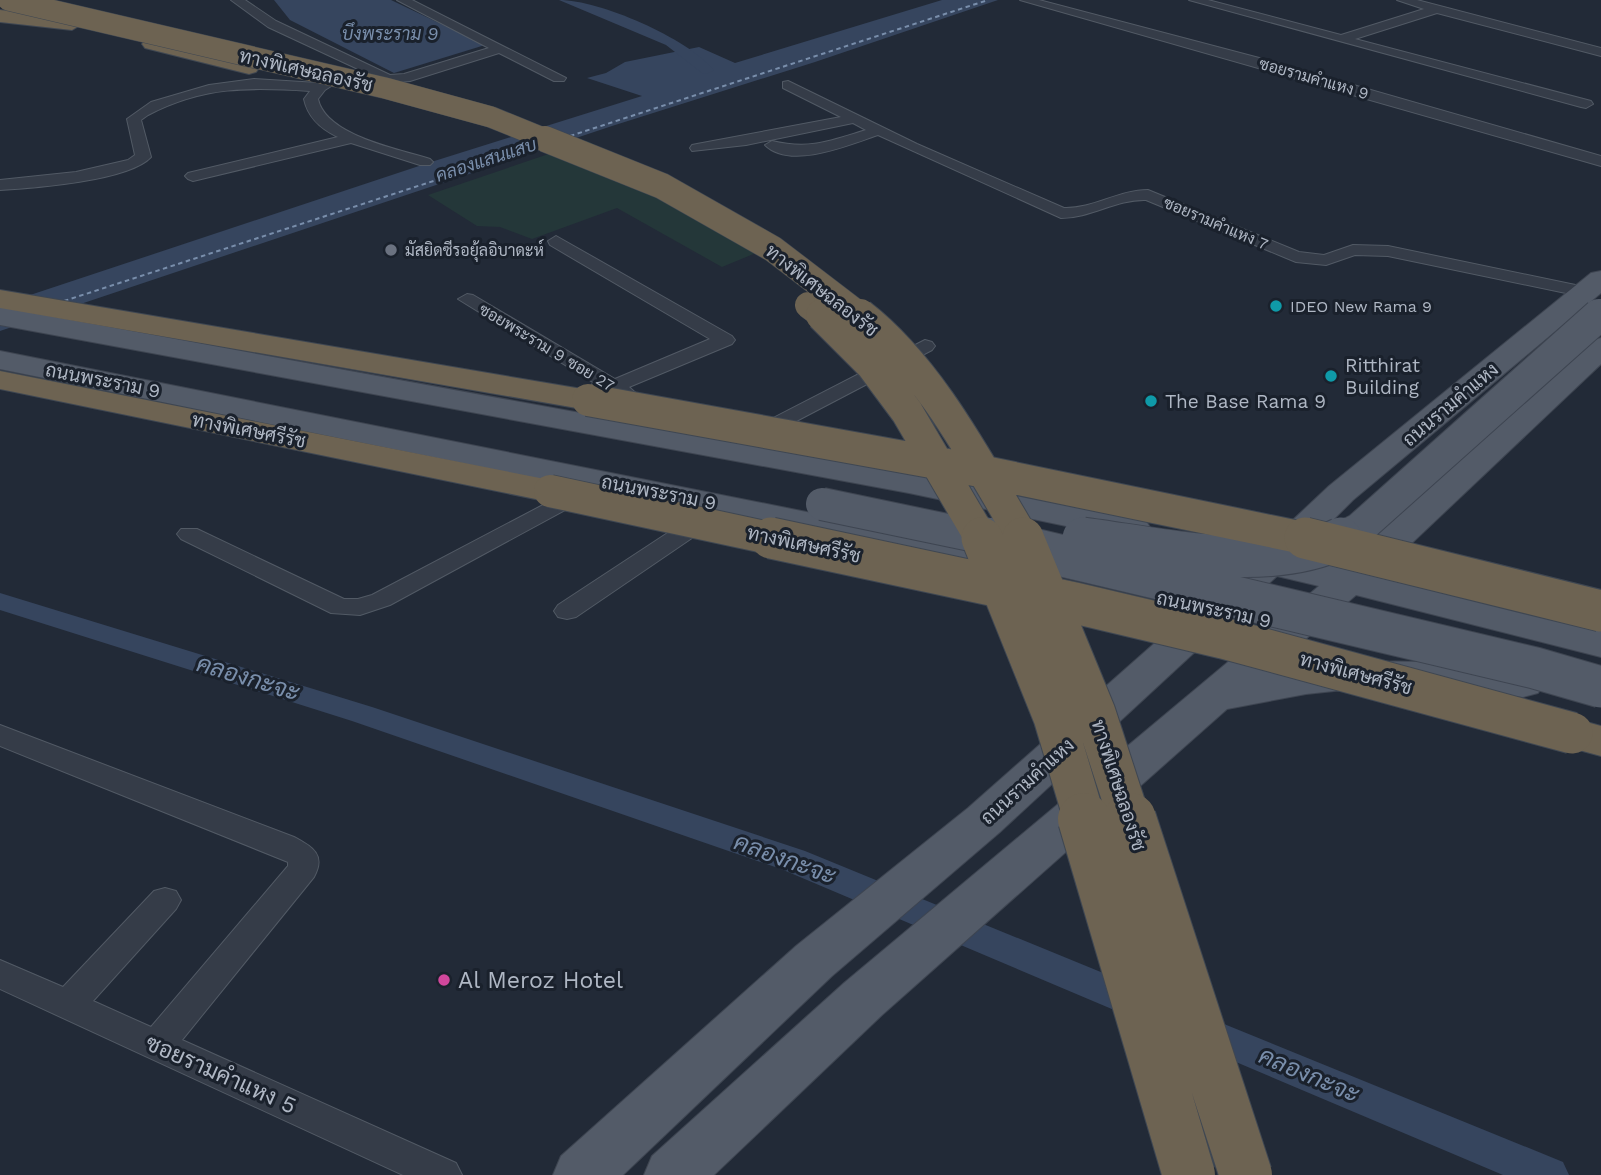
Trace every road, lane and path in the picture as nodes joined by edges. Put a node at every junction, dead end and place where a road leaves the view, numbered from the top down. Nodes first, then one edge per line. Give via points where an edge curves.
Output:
1 (8, 0) edge
2 (237, 0) edge
3 (403, 0) edge
4 (1195, 0) edge
5 (1403, 0) edge
6 (1030, 1) edge
7 (0, 8) edge
8 (1436, 9) junction
9 (0, 16) edge
10 (72, 24) junction
11 (1341, 39) junction
12 (498, 49) junction
13 (1601, 52) edge
14 (377, 73) junction
15 (559, 78) dead end
16 (788, 85) dead end
17 (320, 88) junction
18 (1586, 104) dead end
19 (856, 118) junction
20 (880, 130) junction
21 (353, 138) junction
22 (772, 145) dead end
23 (697, 148) dead end
24 (1601, 160) edge
25 (425, 162) dead end
26 (193, 176) dead end
27 (0, 185) edge
28 (556, 241) dead end
29 (1596, 295) edge
30 (0, 299) edge
31 (467, 299) dead end
32 (0, 316) edge
33 (0, 334) edge
34 (925, 346) dead end
35 (1601, 347) edge
36 (0, 348) edge
37 (0, 360) edge
38 (0, 380) edge
39 (615, 386) junction
40 (625, 431) junction
41 (727, 449) junction
42 (602, 480) junction
43 (1341, 493) junction
44 (725, 505) junction
45 (1408, 525) junction
46 (1079, 528) junction
47 (189, 534) dead end
48 (1270, 562) junction
49 (1350, 580) junction
50 (1113, 587) junction
51 (1215, 609) junction
52 (567, 611) dead end
53 (1601, 611) edge
54 (1293, 626) junction
55 (1552, 632) junction
56 (1601, 644) edge
57 (1601, 664) edge
58 (1149, 669) junction
59 (1524, 683) junction
60 (1601, 687) edge
61 (1210, 698) junction
62 (1601, 704) edge
63 (0, 735) edge
64 (1601, 741) edge
65 (165, 900) dead end
66 (0, 974) edge
67 (68, 1005) junction
68 (157, 1045) junction
69 (443, 1175) edge
70 (582, 1175) edge
71 (673, 1175) edge
72 (1189, 1175) edge
73 (1246, 1175) edge

1 - 73 highway, ทางพิเศษฉลองรัช, bridge via 385,88 504,122 662,186 773,249 867,321 948,414 1024,540 1095,713
2 - 14 street via 272,24
3 - 12 street
4 - 11 street
5 - 8 street
6 - 24 street, ซอยรามคำแหง 9
7 - 10 highway, ทางพิเศษฉลองรัช
8 - 11 street
8 - 13 street
9 - 10 highway
10 - 72 highway, ทางพิเศษฉลองรัช, bridge via 462,124 554,157 641,195 744,256 832,324 872,365 907,412 980,534 1054,717
11 - 18 street
12 - 14 street via 398,79
12 - 15 street
14 - 17 street via 339,79
16 - 19 street, ซอยรามคำแหง 7
17 - 21 street via 311,99 315,116
17 - 27 street via 243,84 160,102 134,119 143,157 135,164
19 - 20 street, ซอยรามคำแหง 7
19 - 23 street
20 - 22 street via 800,151
20 - 29 street, ซอยรามคำแหง 7 via 1061,213 1148,195 1296,257 1326,260 1353,250 1379,250
21 - 25 street
21 - 26 street
28 - 39 street via 725,340
29 - 43 main road, ถนนรามคำแหง
29 - 46 main road, bridge via 1359,529 1321,547 1226,555
30 - 53 highway, bridge via 1056,485 1281,532
31 - 39 street, ซอยพระราม 9 ซอย 27
32 - 40 main road, ถนนพระราม 9
33 - 46 main road, ถนนพระราม 9, bridge
34 - 41 street
35 - 45 main road
36 - 60 main road, ถนนพระราม 9, bridge via 1044,550
37 - 42 main road, ถนนพระราม 9
38 - 64 highway, ทางพิเศษศรีรัช, bridge via 1075,603 1251,645
39 - 40 street, ซอยพระราม 9 ซอย 27 via 635,401
40 - 41 main road, ถนนพระราม 9
41 - 46 main road, ถนนพระราม 9
42 - 44 main road, ถนนพระราม 9
42 - 47 street via 381,600 360,607 340,607
43 - 46 main road via 1287,518 1224,526
43 - 48 main road, ถนนรามคำแหง
44 - 50 main road, ถนนพระราม 9
44 - 52 street
45 - 49 main road
45 - 55 main road via 1418,545 1457,580
46 - 48 main road, ถนนพระราม 9
46 - 57 main road, ถนนพระราม 9, bridge
48 - 49 main road, ถนนพระราม 9
48 - 51 main road, ถนนรามคำแหง
49 - 54 main road
49 - 55 main road, ถนนพระราม 9
50 - 51 main road, ถนนพระราม 9
50 - 58 main road via 1150,631
51 - 54 main road, ถนนพระราม 9
51 - 58 main road, ถนนรามคำแหง
54 - 59 main road, ถนนพระราม 9
54 - 61 main road
55 - 56 main road, ถนนพระราม 9
58 - 70 main road, ถนนรามคำแหง via 984,820 814,961
59 - 61 main road via 1440,673 1361,674
59 - 62 main road, ถนนพระราม 9
61 - 71 main road via 863,999
63 - 68 street via 304,856 303,869
65 - 67 street
66 - 67 street, ซอยรามคำแหง 5
67 - 68 street, ซอยรามคำแหง 5
68 - 69 street, ซอยรามคำแหง 5

